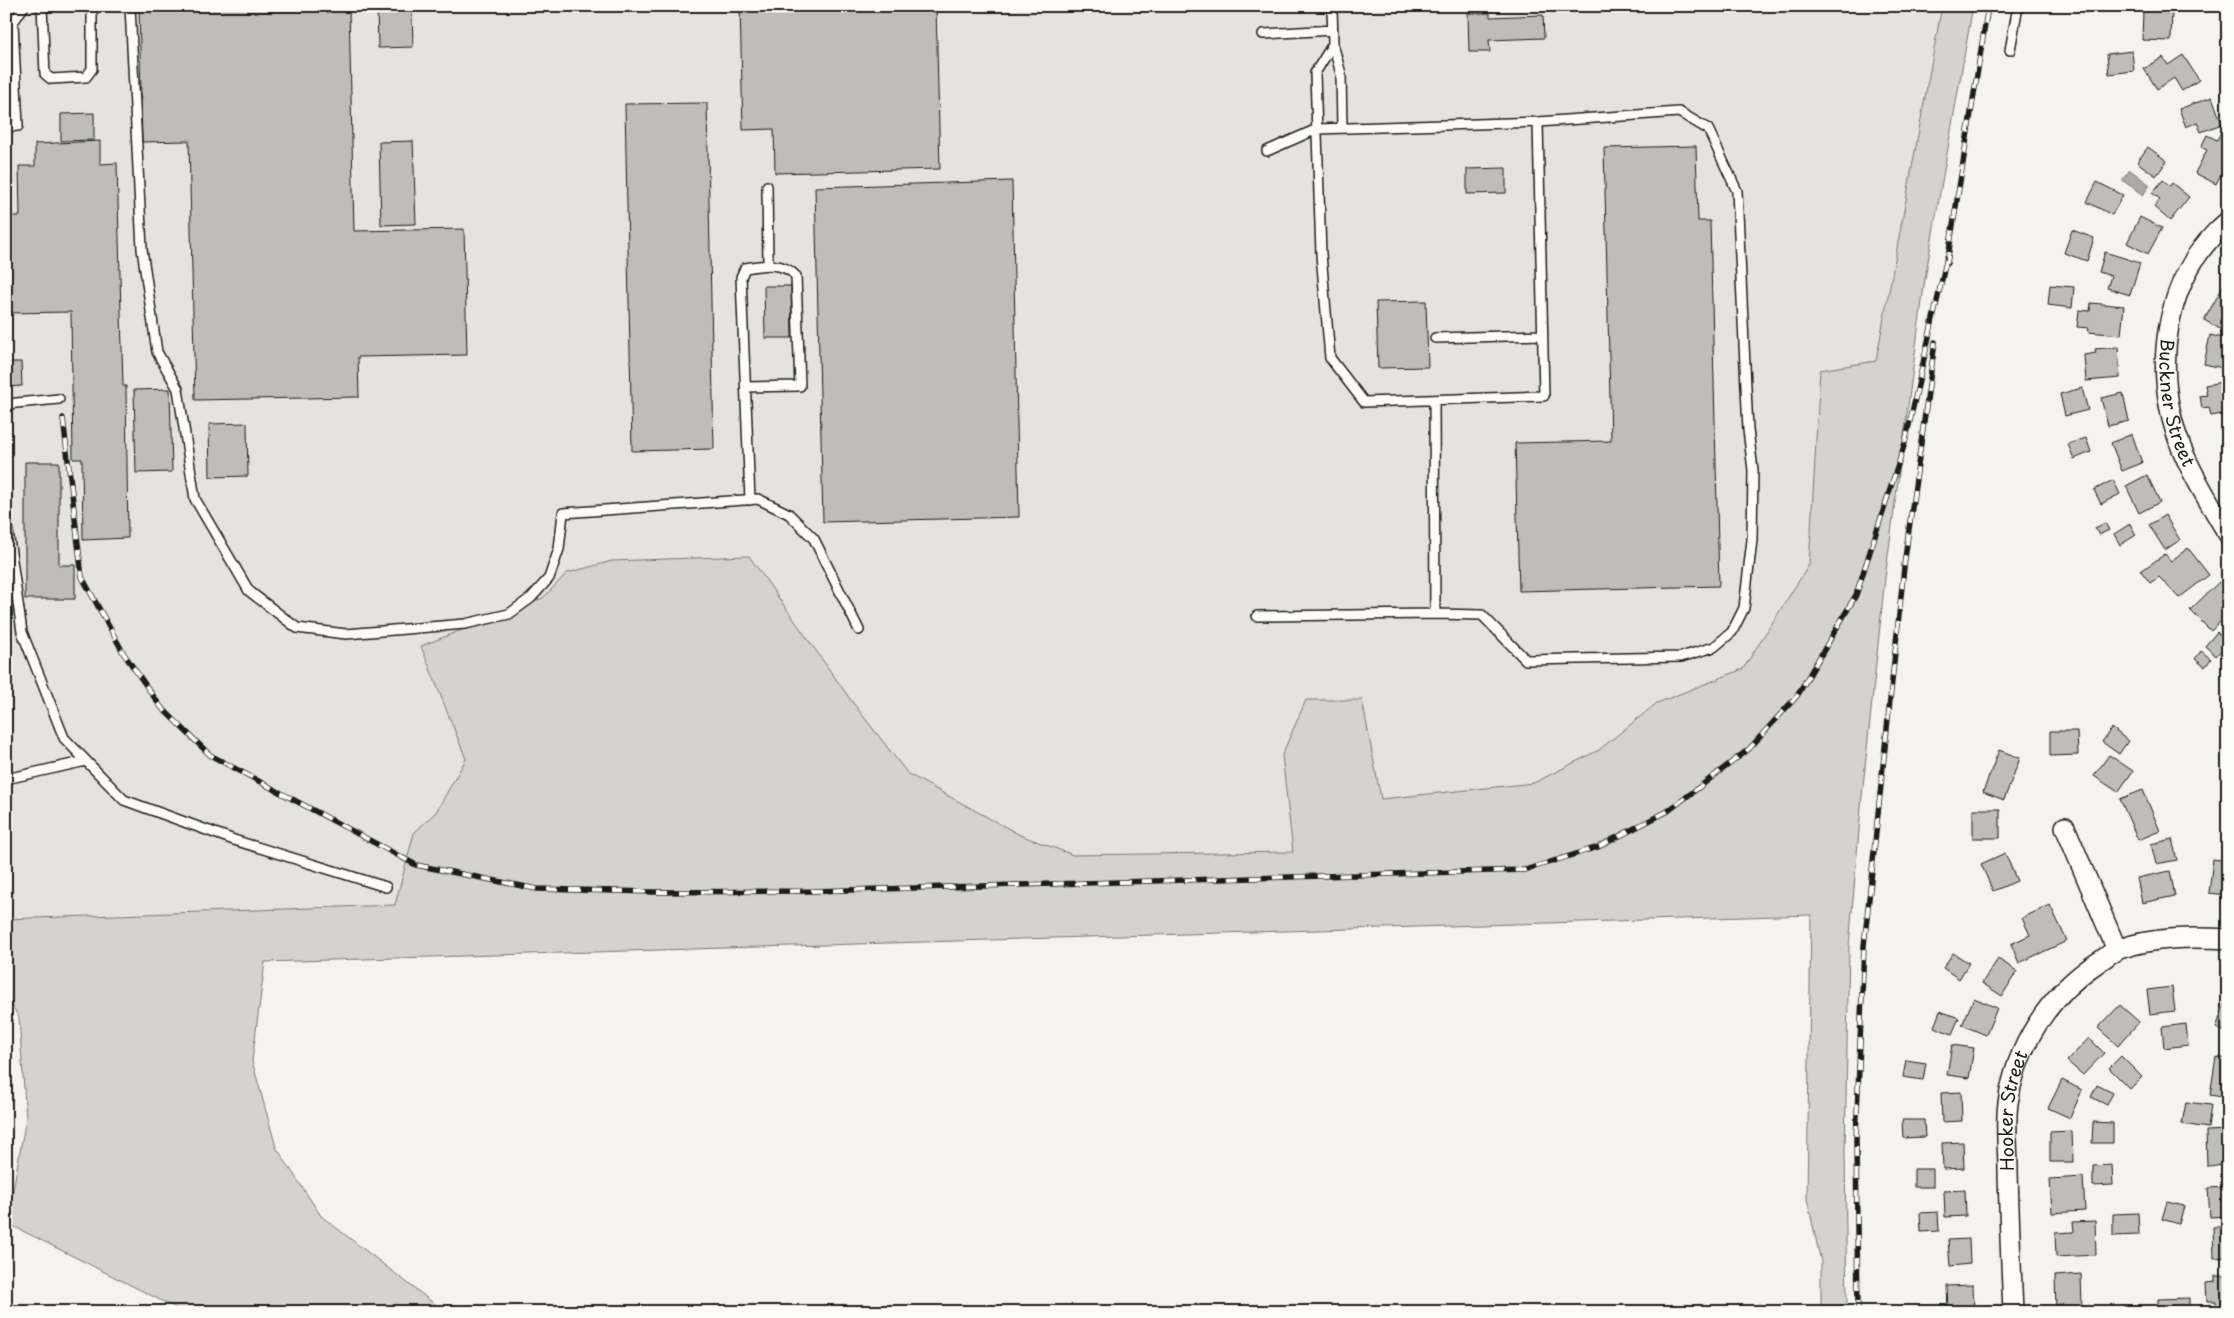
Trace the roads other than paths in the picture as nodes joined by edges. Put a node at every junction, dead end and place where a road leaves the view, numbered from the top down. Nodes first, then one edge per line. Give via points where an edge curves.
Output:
1 (24, 6) edge
2 (42, 6) edge
3 (92, 6) edge
4 (130, 6) edge
5 (1332, 6) edge
6 (2018, 6) edge
7 (13, 23) junction
8 (1333, 30) junction
9 (6, 33) edge
10 (1263, 34) dead end
11 (1333, 44) junction
12 (2010, 50) dead end
13 (1538, 122) junction
14 (6, 127) edge
15 (1342, 128) junction
16 (1317, 129) junction
17 (1266, 151) dead end
18 (767, 186) dead end
19 (2228, 221) edge
20 (768, 264) junction
21 (1542, 336) junction
22 (1435, 338) dead end
23 (746, 387) junction
24 (58, 399) dead end
25 (1434, 400) junction
26 (6, 404) edge
27 (750, 500) junction
28 (6, 518) edge
29 (2228, 534) edge
30 (1435, 614) junction
31 (1257, 616) dead end
32 (859, 630) dead end
33 (86, 761) junction
34 (6, 779) edge
35 (2065, 827) dead end
36 (386, 887) dead end
37 (2228, 939) edge
38 (2117, 950) junction
39 (2013, 1312) edge

1 - 7 lane
2 - 3 lane via 45,74 51,79 86,77 92,69
4 - 27 lane via 142,249 157,352 178,389 195,498 250,590 263,601 297,628 346,634 465,624 509,614 531,598 549,578 559,549 563,513
5 - 8 lane
6 - 12 lane
7 - 9 lane
7 - 14 lane via 18,126
8 - 10 lane
8 - 11 lane
11 - 15 lane via 1340,74
11 - 16 lane via 1315,73
13 - 15 lane
13 - 21 lane
13 - 30 lane via 1679,112 1708,129 1737,192 1748,430 1753,470 1752,540 1744,608 1732,632 1714,647 1681,657 1526,660 1482,615
15 - 16 lane
16 - 17 lane
16 - 25 lane via 1321,254 1330,358 1364,402
18 - 20 lane
19 - 29 street, Buckner Street via 2204,246 2186,273 2173,306 2165,356 2167,402 2181,446 2200,488
20 - 23 lane via 745,268 741,277
20 - 23 lane via 788,268 796,276 800,386
21 - 22 lane
21 - 25 lane via 1544,396
23 - 27 lane
24 - 26 lane
25 - 30 lane
27 - 32 lane via 758,500 789,514 814,538
28 - 33 lane via 22,632 64,738
30 - 31 lane
33 - 34 lane
33 - 36 lane via 124,800 234,840
35 - 38 street
37 - 38 street, Hooker Street via 2177,937
38 - 39 street, Hooker Street via 2083,972 2056,997 2038,1022 2013,1074 2007,1131

